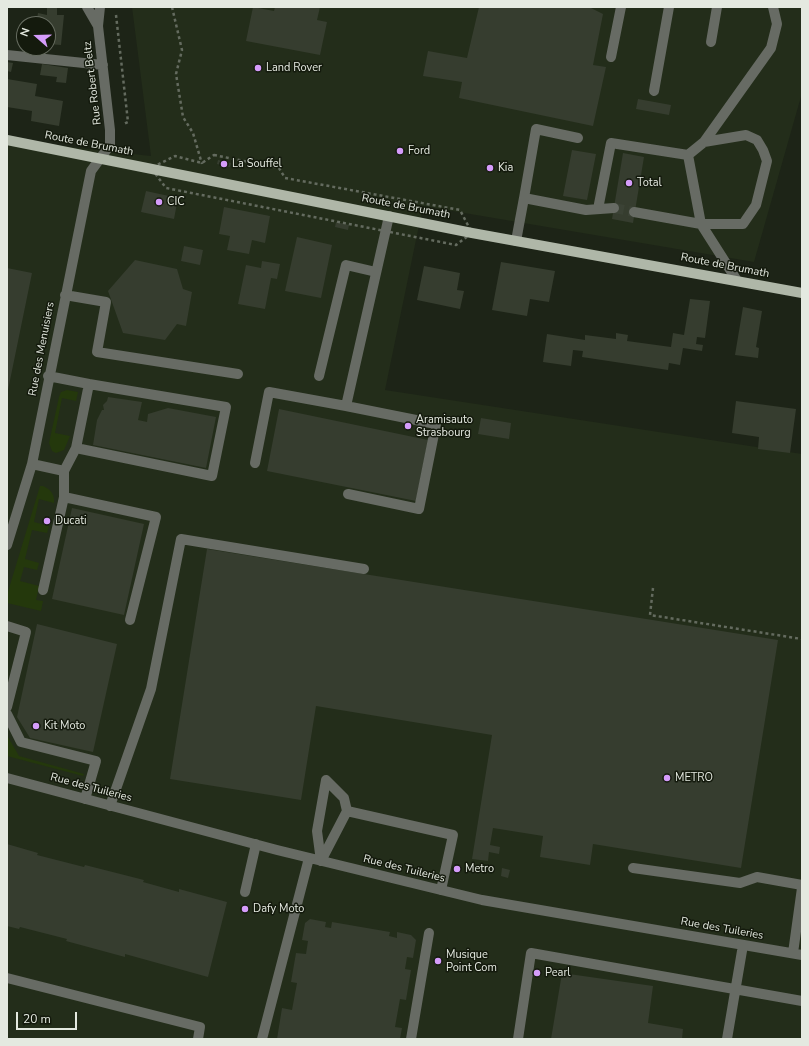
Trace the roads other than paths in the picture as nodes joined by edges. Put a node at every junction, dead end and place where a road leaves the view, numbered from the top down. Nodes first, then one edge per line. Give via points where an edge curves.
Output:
1 (87, 7) edge
2 (100, 7) edge
3 (621, 7) edge
4 (669, 7) edge
5 (718, 7) edge
6 (773, 7) edge
7 (98, 26) junction
8 (710, 42) dead end
9 (7, 54) edge
10 (611, 57) dead end
11 (103, 65) junction
12 (654, 91) dead end
13 (578, 138) dead end
14 (7, 140) edge
15 (704, 142) junction
16 (688, 155) junction
17 (100, 158) junction
18 (524, 198) junction
19 (614, 208) tunnel mouth
20 (598, 209) junction
21 (634, 212) tunnel mouth
22 (389, 216) junction
23 (701, 224) junction
24 (516, 241) junction
25 (376, 272) junction
26 (736, 279) junction
27 (802, 293) edge
28 (65, 295) junction
29 (238, 374) dead end
30 (48, 376) junction
31 (319, 376) dead end
32 (89, 384) junction
33 (346, 406) junction
34 (76, 448) junction
35 (255, 463) dead end
36 (32, 464) junction
37 (64, 471) junction
38 (348, 494) dead end
39 (64, 497) junction
40 (7, 545) edge
41 (364, 568) dead end
42 (44, 590) dead end
43 (130, 620) dead end
44 (7, 626) edge
45 (7, 707) edge
46 (7, 714) edge
47 (7, 778) edge
48 (85, 799) junction
49 (110, 806) junction
50 (347, 811) junction
51 (256, 844) junction
52 (309, 858) junction
53 (321, 861) junction
54 (632, 868) dead end
55 (802, 886) edge
56 (441, 890) junction
57 (244, 892) dead end
58 (429, 933) dead end
59 (743, 945) junction
60 (797, 954) edge
61 (7, 978) edge
62 (735, 990) junction
63 (802, 1001) edge
64 (198, 1039) edge
65 (262, 1039) edge
66 (411, 1039) edge
67 (518, 1039) edge
68 (727, 1039) edge

1 - 7 street, Rue Robert Beltz
2 - 7 street, Rue Robert Beltz
3 - 10 street
4 - 12 street
5 - 8 street
6 - 15 street via 777,24 771,48
7 - 11 street, Rue Robert Beltz
9 - 11 street
11 - 17 street, Rue Robert Beltz via 110,145
13 - 18 street via 536,129
14 - 17 main road, Route de Brumath
15 - 16 street
15 - 23 street via 746,136 757,140 766,161 756,204 743,224
16 - 20 street via 611,143
16 - 23 street
17 - 22 main road, Route de Brumath
17 - 28 street, Rue des Menuisiers via 91,171
18 - 20 street via 586,210
18 - 24 street
19 - 20 street
21 - 23 street
22 - 24 main road, Route de Brumath
22 - 25 street
23 - 26 street
24 - 26 main road, Route de Brumath
25 - 31 street via 346,265
25 - 33 street
26 - 27 main road, Route de Brumath
28 - 29 street via 106,302 97,352
28 - 30 street, Rue des Menuisiers
30 - 32 street
30 - 36 street, Rue des Menuisiers
32 - 34 street
32 - 34 street via 226,407 212,476
33 - 35 street via 269,392
33 - 38 street via 436,424 419,508
34 - 37 street
36 - 37 street
36 - 40 street, Rue des Menuisiers
37 - 39 street
39 - 42 street
39 - 43 street via 156,517
41 - 49 street via 181,540 151,689
44 - 45 street via 26,632
46 - 48 street via 21,742 96,761
47 - 48 street, Rue des Tuileries
48 - 49 street, Rue des Tuileries
49 - 51 street, Rue des Tuileries
50 - 53 street
50 - 53 street via 344,798 326,780 317,830
50 - 56 street via 453,835
51 - 52 street, Rue des Tuileries
51 - 57 street
52 - 53 street, Rue des Tuileries
52 - 65 street
53 - 56 street, Rue des Tuileries
54 - 55 street via 740,883 757,877
55 - 60 street
56 - 59 street, Rue des Tuileries via 490,902
58 - 66 street
59 - 60 street, Rue des Tuileries
59 - 62 street
61 - 64 street via 200,1027
62 - 63 street
62 - 67 street via 531,953
62 - 68 street

